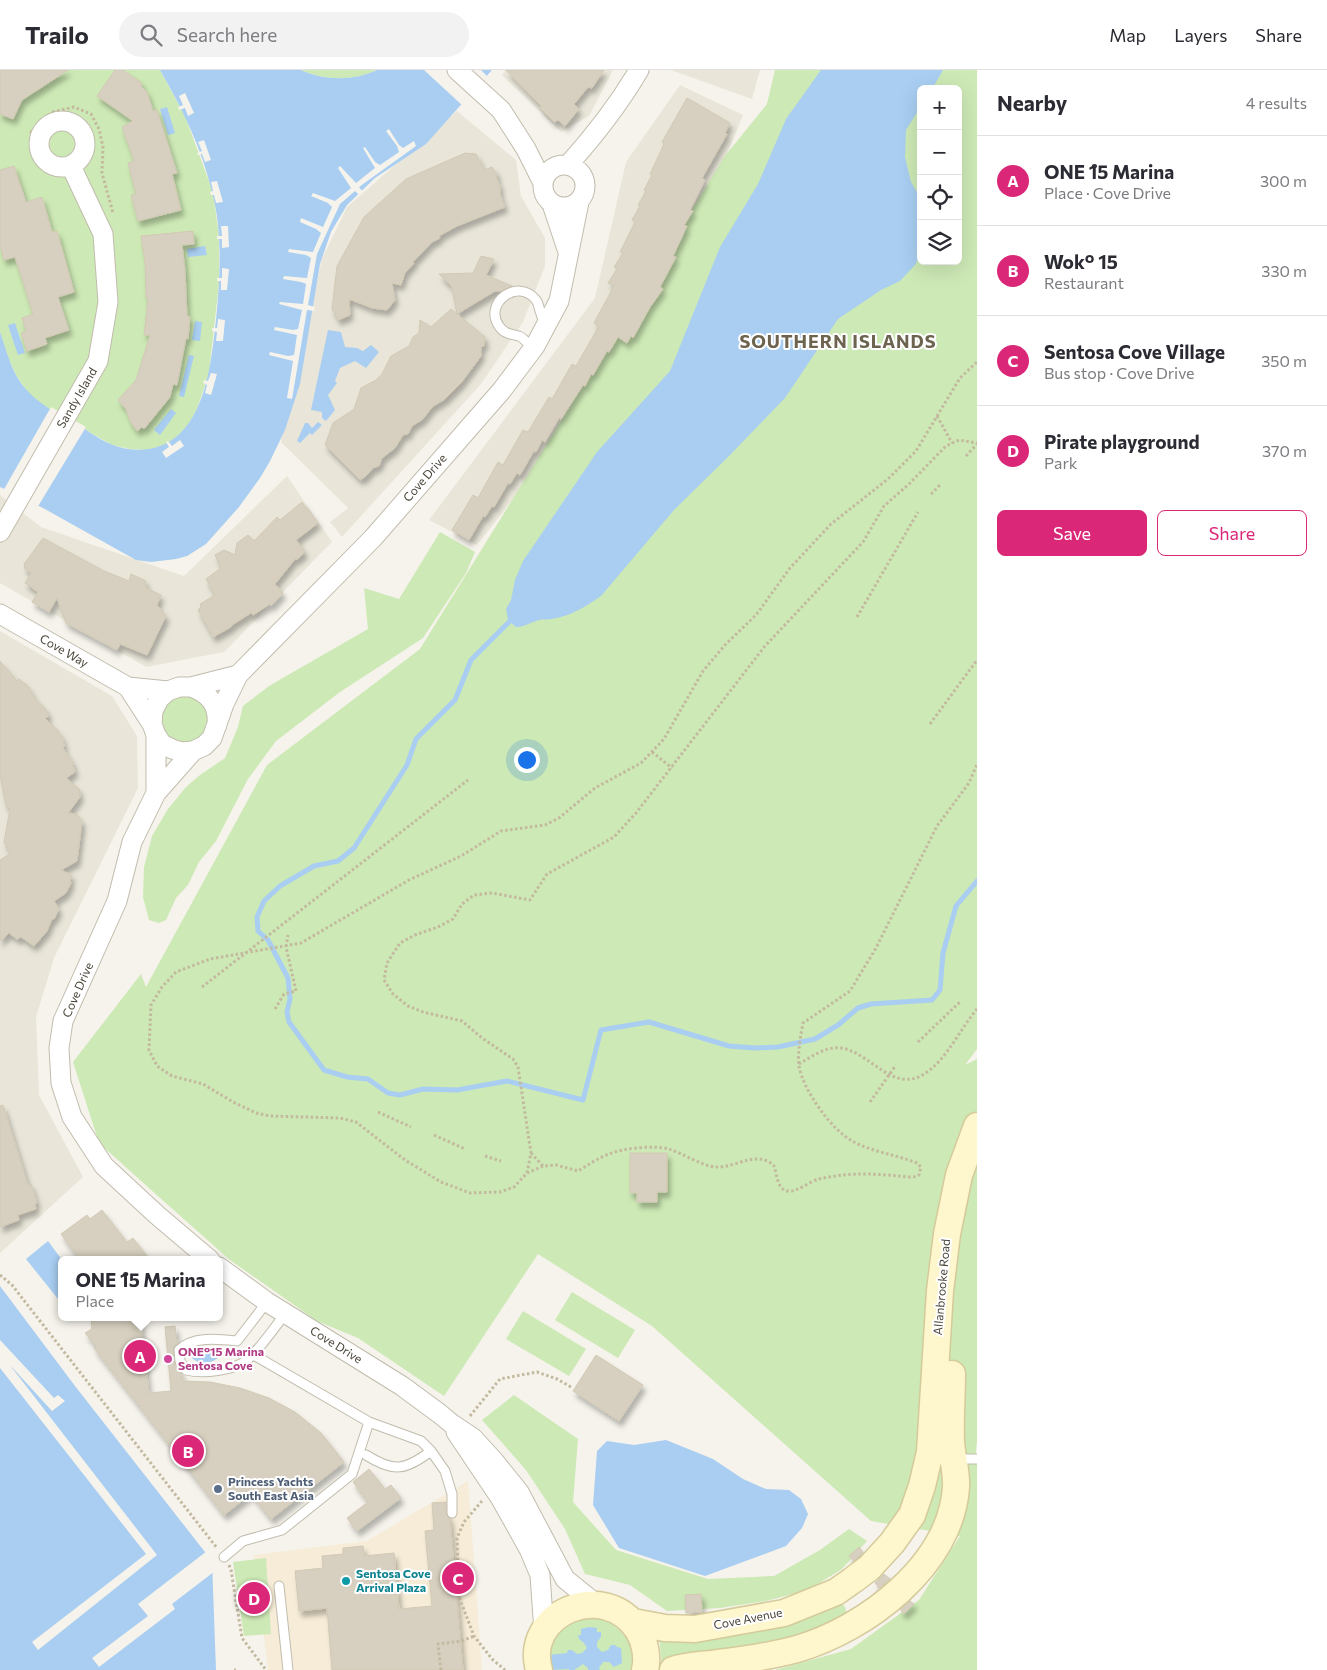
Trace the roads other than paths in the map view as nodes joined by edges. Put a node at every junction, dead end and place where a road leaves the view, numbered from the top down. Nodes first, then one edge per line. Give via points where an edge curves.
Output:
1 (457, 70) edge
2 (639, 70) edge
3 (596, 134) junction
4 (526, 150) junction
5 (565, 165) junction
6 (71, 166) dead end
7 (585, 180) junction
8 (543, 183) junction
9 (579, 202) junction
10 (552, 204) junction
11 (568, 254) junction
12 (546, 325) junction
13 (533, 349) junction
14 (3, 528) edge
15 (0, 614) edge
16 (238, 674) junction
17 (191, 687) junction
18 (128, 688) junction
19 (168, 691) junction
20 (217, 727) junction
21 (154, 730) junction
22 (193, 751) junction
23 (156, 793) junction
24 (977, 1126) edge
25 (977, 1177) edge
26 (205, 1256) edge
27 (223, 1270) edge
28 (267, 1302) junction
29 (285, 1314) junction
30 (252, 1354) junction
31 (369, 1422) junction
32 (452, 1424) junction
33 (431, 1451) junction
34 (366, 1455) dead end
35 (953, 1457) edge
36 (452, 1513) dead end
37 (892, 1543) junction
38 (224, 1556) road end
39 (926, 1563) junction
40 (279, 1586) dead end
41 (836, 1592) junction
42 (596, 1604) junction
43 (633, 1622) junction
44 (854, 1624) junction
45 (544, 1632) junction
46 (288, 1670) edge
47 (539, 1670) edge
48 (645, 1670) edge
49 (673, 1670) edge

1 - 4 street via 501,110
2 - 3 street
3 - 5 street
3 - 7 street
4 - 5 street
4 - 8 street
5 - 7 street via 576,168
5 - 8 street via 549,170
6 - 14 street, Sandy Island via 103,234 108,302 98,361
7 - 9 street via 586,188
8 - 10 street via 546,199
9 - 10 street via 566,208
9 - 11 street, Cove Drive
10 - 11 street, Cove Drive
11 - 12 street, Cove Drive via 559,301
12 - 13 street, Cove Drive
12 - 13 lane via 536,300 530,294 510,292 498,301 495,312 498,325 507,334 520,336
13 - 16 street, Cove Drive via 502,390 373,538
15 - 18 street, Cove Way
16 - 17 street, Cove Drive
16 - 20 street, Cove Drive
17 - 19 street, Cove Drive
17 - 20 street via 201,690 215,706
18 - 19 street, Cove Way
18 - 21 street, Cove Way
19 - 21 street, Cove Drive via 153,711
20 - 22 street, Cove Drive via 212,738
21 - 22 street via 162,744 182,752
21 - 23 street, Cove Drive
22 - 23 street, Cove Drive
23 - 26 street, Cove Drive via 132,842 118,901 63,1021 61,1083 72,1117 104,1166
24 - 35 street, Allanbrooke Road via 959,1175 940,1291
25 - 35 street, Allanbrooke Road via 955,1296
27 - 28 street, Cove Drive
28 - 29 street, Cove Drive
28 - 30 lane via 237,1341 213,1339 184,1345 179,1350 180,1361 186,1370 198,1373 226,1369 246,1361
29 - 30 lane
29 - 32 street, Cove Drive via 402,1386
30 - 31 lane
31 - 33 lane via 421,1441
31 - 38 lane via 352,1474 282,1530 243,1541
32 - 42 street, Cove Drive via 473,1438 519,1492 565,1578
32 - 45 street, Cove Drive via 529,1549 540,1575
33 - 34 lane via 405,1467 393,1467
33 - 36 lane via 445,1471 452,1494
35 - 37 street, Cove Avenue via 922,1486 912,1515
35 - 39 street via 956,1487 951,1518
37 - 39 street via 900,1553
37 - 41 street, Cove Avenue via 869,1568
39 - 44 street via 895,1595
40 - 46 lane
41 - 43 street, Cove Avenue via 784,1613 695,1629
41 - 44 street via 849,1599 856,1610
42 - 43 street, Cove Avenue via 616,1610
42 - 45 street, Cove Avenue via 566,1610
43 - 48 street via 642,1635 646,1650
44 - 49 street via 797,1648
45 - 47 street, Cove Avenue via 537,1653

